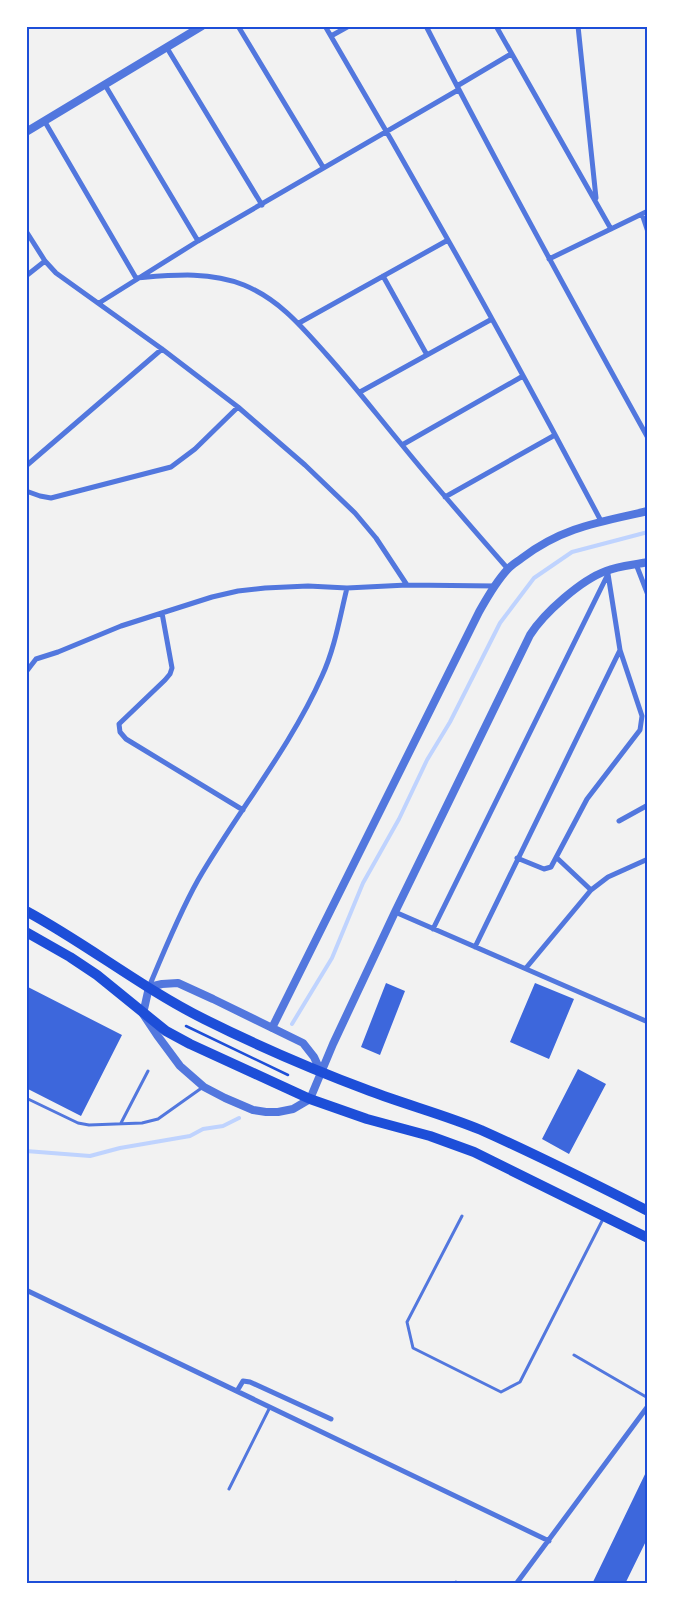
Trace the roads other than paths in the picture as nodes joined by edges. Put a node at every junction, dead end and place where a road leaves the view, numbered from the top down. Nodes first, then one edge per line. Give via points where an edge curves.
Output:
1 (202, 26) edge
2 (238, 26) edge
3 (325, 26) edge
4 (349, 26) edge
5 (426, 26) edge
6 (496, 26) edge
7 (578, 26) edge
8 (331, 36) junction
9 (167, 48) junction
10 (511, 54) junction
11 (105, 85) junction
12 (458, 88) junction
13 (45, 122) junction
14 (386, 131) junction
15 (26, 132) edge
16 (323, 167) junction
17 (596, 201) junction
18 (262, 205) junction
19 (648, 211) edge
20 (642, 214) junction
21 (611, 229) junction
22 (26, 231) edge
23 (648, 232) edge
24 (448, 240) junction
25 (198, 241) junction
26 (549, 259) junction
27 (45, 261) junction
28 (26, 276) edge
29 (384, 276) junction
30 (136, 278) junction
31 (99, 303) junction
32 (492, 319) junction
33 (299, 323) junction
34 (162, 349) junction
35 (427, 355) junction
36 (523, 376) junction
37 (360, 392) junction
38 (238, 407) junction
39 (555, 435) junction
40 (648, 438) edge
41 (402, 445) junction
42 (26, 466) edge
43 (26, 491) edge
44 (445, 496) junction
45 (648, 511) edge
46 (601, 521) junction
47 (648, 562) edge
48 (636, 564) junction
49 (508, 569) junction
50 (608, 572) junction
51 (407, 585) junction
52 (495, 586) junction
53 (347, 588) junction
54 (648, 595) edge
55 (162, 613) junction
56 (620, 650) junction
57 (36, 659) junction
58 (26, 660) edge
59 (26, 672) edge
60 (648, 805) edge
61 (243, 810) junction
62 (619, 821) dead end
63 (517, 858) junction
64 (557, 858) junction
65 (648, 859) edge
66 (591, 890) junction
67 (26, 911) edge
68 (396, 912) junction
69 (434, 929) junction
70 (26, 932) edge
71 (475, 947) junction
72 (526, 968) junction
73 (149, 987) junction
74 (143, 1014) junction
75 (648, 1022) edge
76 (272, 1028) junction
77 (148, 1071) dead end
78 (321, 1072) junction
79 (204, 1087) junction
80 (26, 1098) edge
81 (310, 1099) junction
82 (120, 1124) junction
83 (648, 1211) edge
84 (462, 1216) dead end
85 (604, 1216) junction
86 (648, 1238) edge
87 (26, 1290) edge
88 (574, 1355) dead end
89 (237, 1391) junction
90 (648, 1398) edge
91 (648, 1406) edge
92 (270, 1407) junction
93 (331, 1419) dead end
94 (229, 1489) dead end
95 (549, 1541) junction
96 (516, 1584) edge

1 - 9 street
2 - 16 street
3 - 8 street
4 - 8 street
5 - 12 street
6 - 10 street
7 - 17 street
8 - 14 street
9 - 11 street
9 - 18 street
10 - 12 street
10 - 17 street
11 - 13 street
11 - 25 street
12 - 14 street
12 - 26 street
13 - 15 street
13 - 30 street
14 - 16 street
14 - 24 street
16 - 18 street
17 - 21 street
18 - 25 street
19 - 20 street
20 - 21 street
20 - 23 street
21 - 26 street
22 - 27 street
24 - 29 street
24 - 32 street
25 - 30 street
26 - 40 street
27 - 28 street
27 - 31 street
29 - 33 street
29 - 35 street
30 - 31 street
30 - 33 street via 200,274 222,278 266,296
31 - 34 street
32 - 35 street
32 - 36 street
33 - 37 street
34 - 38 street
34 - 42 street
35 - 37 street
36 - 39 street
36 - 41 street
37 - 41 street
38 - 43 street via 195,449 171,467 51,498
38 - 51 street via 355,514 376,538
39 - 44 street
39 - 46 street
41 - 44 street
44 - 49 street
45 - 46 street
46 - 49 street via 549,539
47 - 48 street
48 - 50 street
48 - 54 street
49 - 52 street
50 - 56 street
50 - 68 street via 592,578 576,590 542,618 532,631
50 - 69 street
51 - 52 street
51 - 53 street
52 - 76 street via 474,621
53 - 55 street via 308,586 238,591
53 - 61 street via 324,674 293,731
55 - 57 street
55 - 61 street via 172,668 170,674 119,724 120,732 126,739
56 - 63 street
56 - 64 street via 642,716 640,730 587,799
57 - 58 street
57 - 59 street
60 - 62 street
61 - 73 street via 182,910
63 - 64 street via 544,869 551,867
63 - 71 street
64 - 66 street
65 - 66 street via 608,876
66 - 72 street
67 - 73 main road
68 - 69 street
68 - 78 street
69 - 71 street
70 - 74 main road via 97,975
71 - 72 street
72 - 75 street
73 - 74 street
73 - 76 street via 178,983
73 - 78 main road via 204,1019
74 - 79 street via 170,1054
74 - 81 main road via 190,1044
76 - 78 street via 303,1043
77 - 82 lane
78 - 81 street
78 - 83 main road via 481,1130
79 - 81 street via 237,1104 266,1112 293,1109
79 - 82 lane via 158,1119
80 - 82 lane via 78,1123
81 - 85 main road via 468,1150
84 - 85 lane via 407,1322 413,1348 501,1392 520,1382
85 - 86 main road
87 - 89 street
88 - 90 lane
89 - 92 street
89 - 93 street via 243,1381 250,1382
91 - 95 street
92 - 94 lane
92 - 95 street
95 - 96 street

